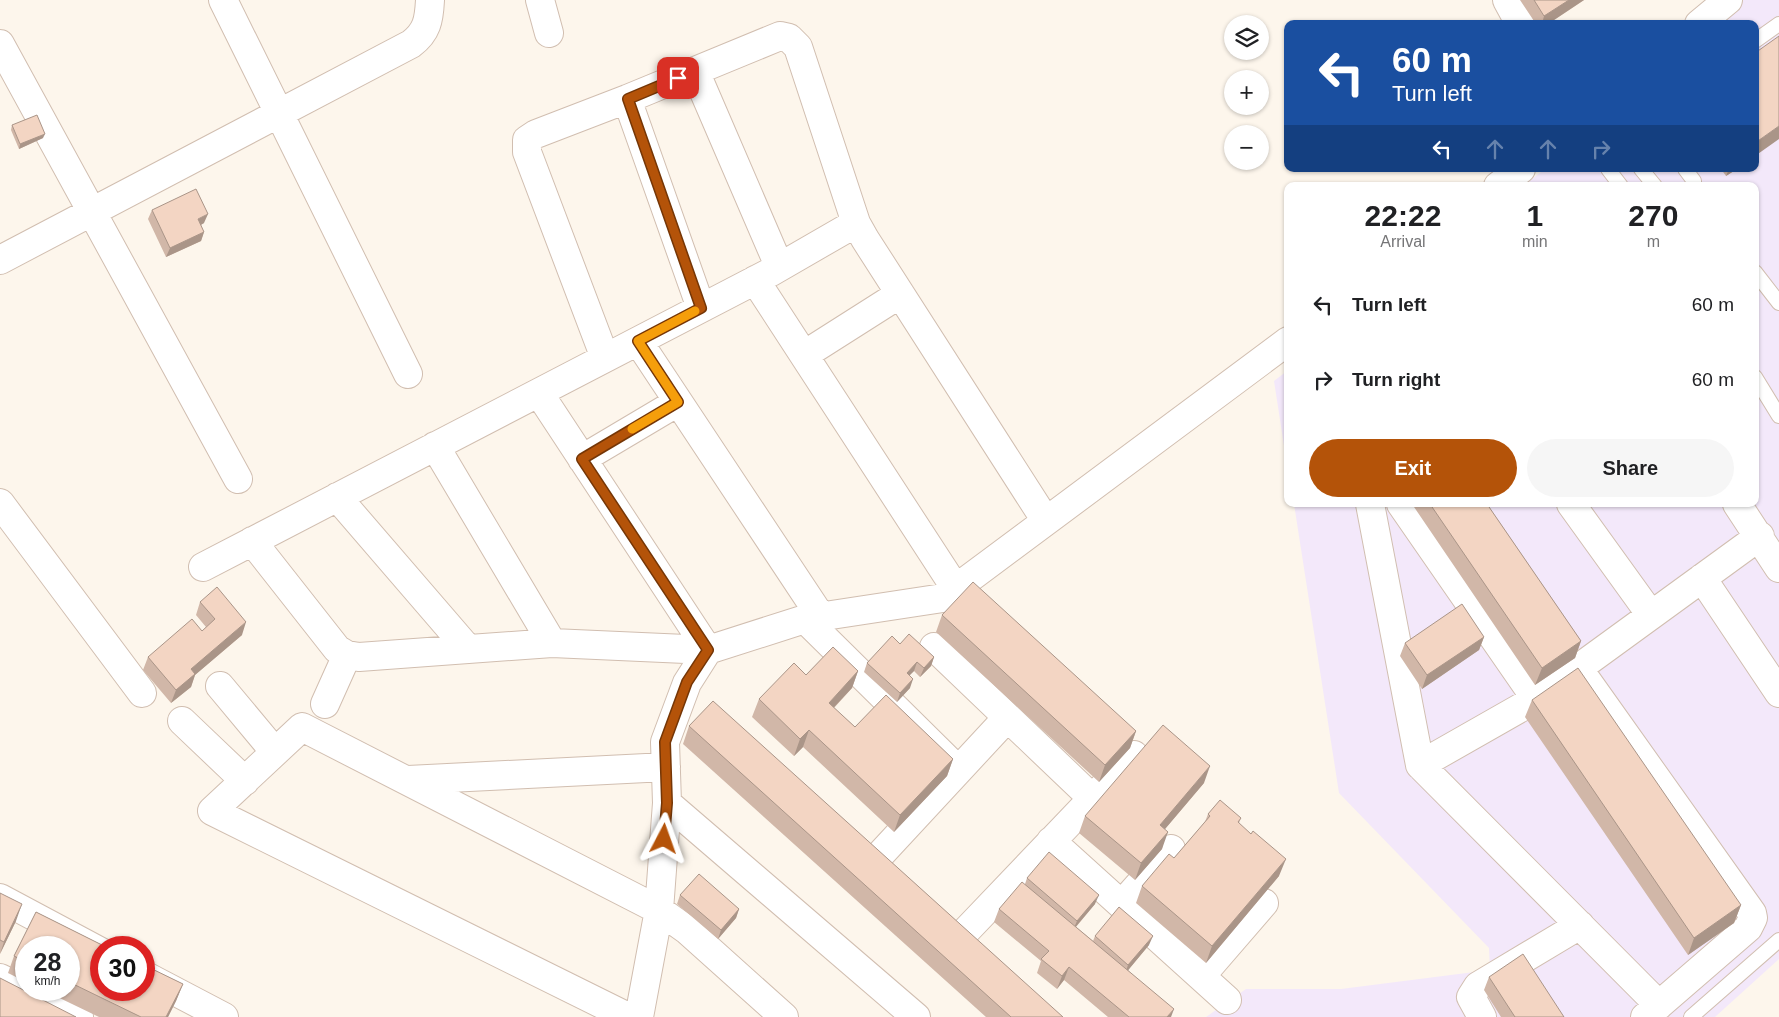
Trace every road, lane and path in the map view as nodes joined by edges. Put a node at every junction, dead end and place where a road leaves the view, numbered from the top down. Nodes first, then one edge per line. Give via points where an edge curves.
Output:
1 (223, 0) edge
2 (430, 0) edge
3 (540, 0) edge
4 (1507, 0) edge
5 (1728, 0) edge
6 (1518, 20) edge
7 (1704, 20) edge
8 (1779, 24) edge
9 (549, 33) dead end
10 (1759, 37) edge
11 (0, 44) edge
12 (695, 71) junction
13 (628, 99) junction
14 (279, 114) junction
15 (1610, 172) edge
16 (1644, 172) edge
17 (1687, 172) edge
18 (1694, 181) dead end
19 (1618, 182) edge
20 (1652, 182) edge
21 (92, 212) junction
22 (856, 223) junction
23 (0, 260) edge
24 (779, 266) junction
25 (1759, 277) edge
26 (755, 280) junction
27 (900, 294) junction
28 (1779, 303) edge
29 (701, 308) junction
30 (638, 341) junction
31 (1284, 344) edge
32 (804, 355) junction
33 (605, 358) junction
34 (408, 374) dead end
35 (1759, 384) edge
36 (538, 393) junction
37 (678, 402) junction
38 (1779, 416) edge
39 (436, 446) junction
40 (582, 459) junction
41 (238, 479) dead end
42 (337, 497) junction
43 (0, 503) edge
44 (1371, 507) edge
45 (1403, 507) edge
46 (1573, 507) edge
47 (1739, 507) edge
48 (1046, 521) junction
49 (1760, 536) junction
50 (252, 541) junction
51 (203, 567) dead end
52 (1779, 568) edge
53 (1702, 578) junction
54 (956, 589) junction
55 (1651, 615) junction
56 (813, 618) junction
57 (552, 643) junction
58 (934, 647) dead end
59 (468, 649) junction
60 (708, 650) junction
61 (347, 655) junction
62 (1578, 668) junction
63 (220, 686) dead end
64 (142, 693) dead end
65 (1779, 693) edge
66 (1536, 698) junction
67 (324, 704) dead end
68 (1007, 718) junction
69 (182, 721) dead end
70 (275, 752) junction
71 (1134, 755) edge
72 (1420, 765) junction
73 (666, 766) junction
74 (958, 770) junction
75 (406, 780) junction
76 (245, 781) junction
77 (1092, 798) junction
78 (667, 803) junction
79 (857, 836) edge
80 (1051, 841) junction
81 (1171, 849) dead end
82 (879, 856) junction
83 (900, 875) edge
84 (0, 898) edge
85 (1122, 904) junction
86 (1264, 904) edge
87 (659, 910) junction
88 (944, 913) edge
89 (1580, 926) junction
90 (965, 932) junction
91 (1779, 940) edge
92 (90, 946) edge
93 (987, 951) edge
94 (1201, 976) junction
95 (0, 978) edge
96 (155, 985) edge
97 (1227, 1000) dead end
98 (180, 1007) edge
99 (1652, 1011) edge
100 (79, 1017) edge
101 (224, 1017) edge
102 (628, 1017) edge
103 (640, 1017) edge
104 (784, 1017) edge
105 (916, 1017) edge
106 (1482, 1017) edge
107 (1691, 1017) edge

1 - 14 street
2 - 14 street via 429,20 419,38
3 - 9 street
4 - 6 street
5 - 7 street
8 - 10 lane
11 - 21 street
12 - 13 street
12 - 22 street via 780,36 789,38 798,47
12 - 24 street
13 - 29 street
13 - 33 street via 527,140 527,152
14 - 21 street
14 - 34 street
15 - 19 lane
16 - 20 lane
17 - 18 lane
21 - 23 street
21 - 41 street
22 - 24 street
22 - 27 street
24 - 26 street
25 - 28 lane
26 - 29 street
26 - 32 street
27 - 32 street
27 - 48 street
29 - 30 street
30 - 33 street
30 - 37 street
31 - 48 street
32 - 54 street
33 - 36 street
35 - 38 lane
36 - 39 street
36 - 40 street
37 - 40 street
37 - 56 street
39 - 42 street
39 - 57 street
40 - 60 street
42 - 50 street
42 - 59 street
43 - 64 street
44 - 72 street
45 - 66 street
46 - 55 street
47 - 49 street
48 - 54 street
49 - 52 street
49 - 53 street
50 - 51 street
50 - 61 street via 337,649
53 - 55 street
53 - 65 street
54 - 56 street via 943,598
55 - 62 street
56 - 60 street
56 - 74 street
57 - 59 street
57 - 60 street
58 - 68 street
59 - 61 street
60 - 73 street via 687,682 677,707 665,742
61 - 67 street
62 - 66 street
62 - 99 street via 1753,918 1748,928
63 - 70 street
66 - 72 street
68 - 74 street
68 - 77 street
69 - 76 street
70 - 75 street via 302,727
70 - 76 street
71 - 77 street
72 - 89 street
73 - 75 street
73 - 78 street
74 - 82 street
75 - 87 street
76 - 102 street via 212,811
77 - 80 street
78 - 87 street
78 - 105 street
79 - 82 street
80 - 85 street
80 - 90 street
81 - 85 street
82 - 83 street
84 - 92 street
85 - 94 street
86 - 94 street
87 - 103 street
87 - 104 street via 687,930
88 - 90 street
89 - 99 street
89 - 106 street via 1478,986 1471,997
90 - 93 street
91 - 107 lane
94 - 97 street
95 - 100 street
96 - 98 street
98 - 101 street

